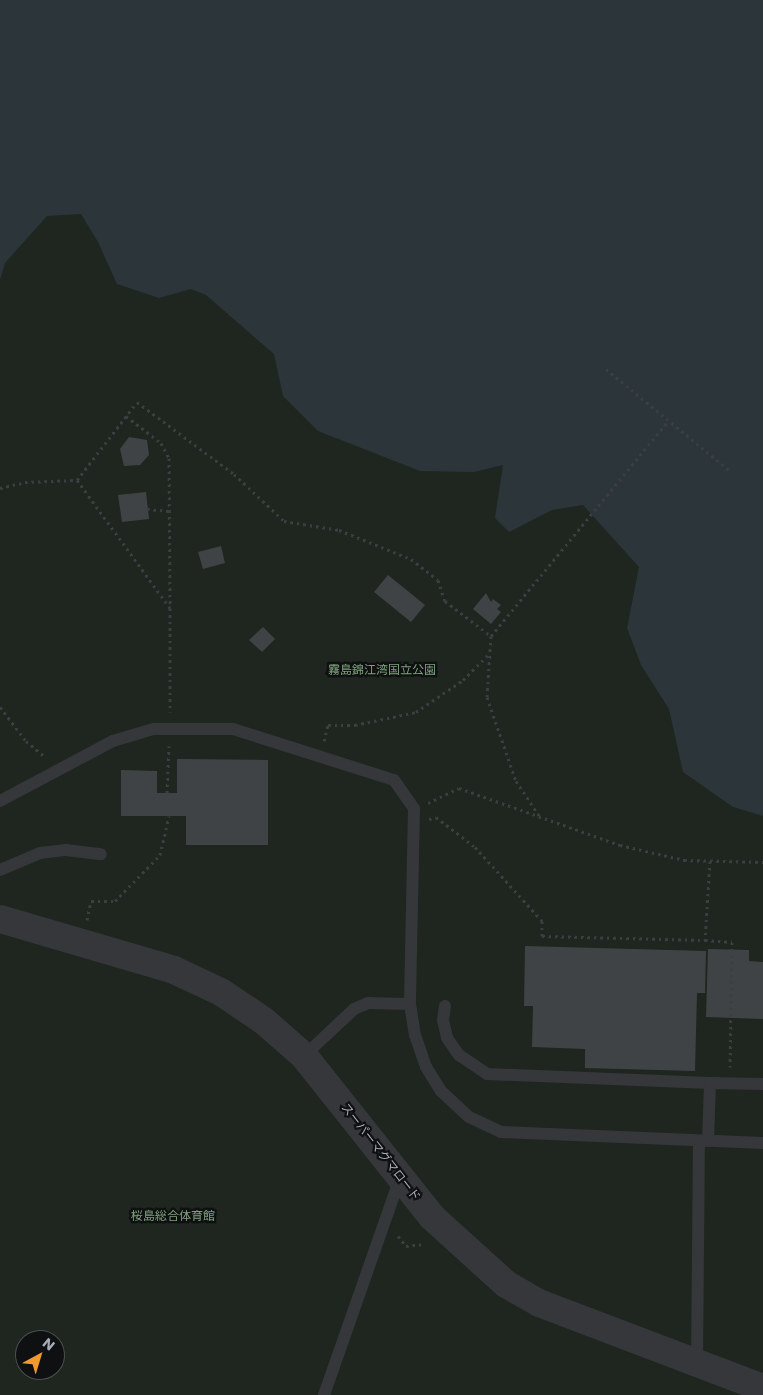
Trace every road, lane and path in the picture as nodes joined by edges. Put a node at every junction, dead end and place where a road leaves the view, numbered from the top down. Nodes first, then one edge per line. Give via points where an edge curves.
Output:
1 (606, 369) dead end
2 (126, 416) junction
3 (668, 421) junction
4 (729, 470) dead end
5 (77, 480) junction
6 (0, 488) edge
7 (147, 509) dead end
8 (170, 511) junction
9 (170, 608) junction
10 (491, 636) junction
11 (491, 652) junction
12 (0, 707) edge
13 (170, 728) junction
14 (324, 742) dead end
15 (60, 770) junction
16 (167, 793) dead end
17 (0, 802) edge
18 (414, 809) junction
19 (169, 816) dead end
20 (540, 817) junction
21 (414, 823) junction
22 (101, 854) dead end
23 (710, 861) junction
24 (763, 862) edge
25 (0, 870) edge
26 (0, 919) edge
27 (705, 940) junction
28 (82, 943) junction
29 (410, 1004) junction
30 (445, 1006) dead end
31 (304, 1056) junction
32 (710, 1083) junction
33 (730, 1083) junction
34 (763, 1084) edge
35 (703, 1141) junction
36 (763, 1142) edge
37 (401, 1176) junction
38 (697, 1364) junction
39 (763, 1388) edge
40 (324, 1395) edge

1 - 3 path
2 - 5 path
2 - 8 path via 161,443 169,458
2 - 10 path via 137,402 234,474 284,521 339,530 411,559 438,580 445,600
3 - 4 path
3 - 10 path
5 - 6 path via 25,482
5 - 9 path
7 - 8 path
8 - 9 path
9 - 13 path
10 - 11 path
11 - 14 path via 463,680 416,712 355,724 328,725
11 - 20 path via 487,697 516,781
12 - 15 path via 26,741
13 - 15 lane via 153,728 113,741
13 - 16 path
13 - 18 lane via 233,730 394,780
15 - 17 lane
18 - 20 path via 459,788
18 - 21 lane
19 - 28 path via 160,856 136,883 114,901 91,901
20 - 23 path via 620,845 684,860
21 - 27 path via 436,817 475,847 542,921 542,936
21 - 29 lane
22 - 25 lane via 66,850 40,853
23 - 24 path
23 - 27 path
26 - 28 street, スーパーマグマロード
27 - 33 path via 732,942
28 - 31 street, スーパーマグマロード via 174,970 221,992 264,1021
29 - 31 lane via 368,1003 354,1009
29 - 35 lane via 415,1035 426,1067 441,1091 477,1121 501,1132 520,1134
30 - 32 lane via 443,1020 447,1038 459,1055 487,1074
31 - 37 street, スーパーマグマロード
32 - 33 lane
32 - 35 lane
33 - 34 lane
35 - 36 lane
35 - 38 lane
37 - 38 street, スーパーマグマロード via 432,1217 506,1284 539,1303
37 - 40 lane
38 - 39 street, スーパーマグマロード

